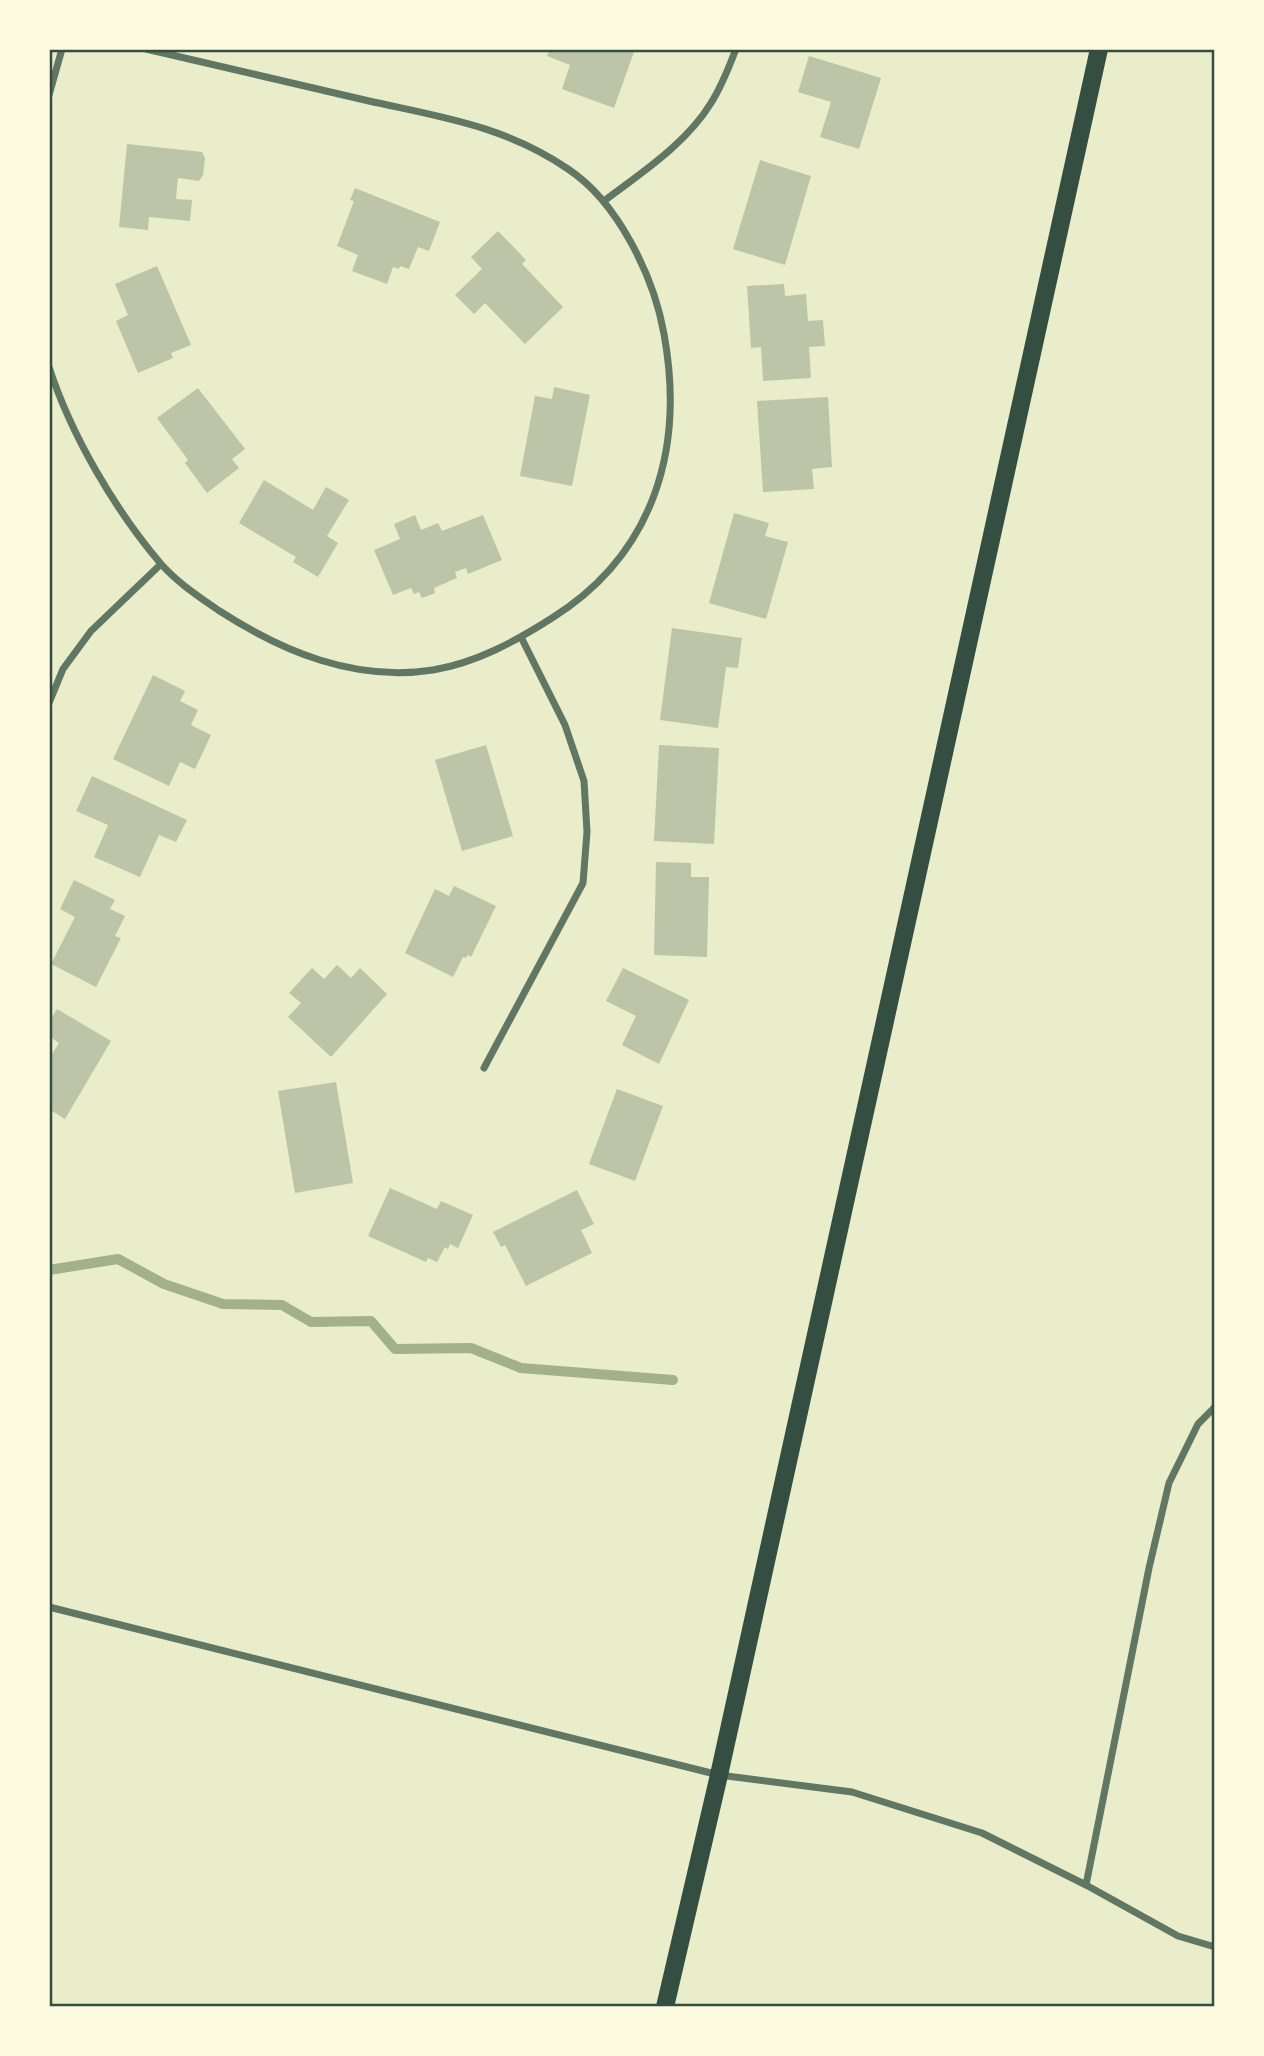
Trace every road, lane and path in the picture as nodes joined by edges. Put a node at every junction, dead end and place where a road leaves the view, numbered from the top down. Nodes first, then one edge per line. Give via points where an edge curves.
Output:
1 (62, 49) edge
2 (146, 49) edge
3 (736, 49) edge
4 (1098, 49) edge
5 (49, 95) edge
6 (604, 201) junction
7 (49, 367) edge
8 (161, 564) junction
9 (521, 637) junction
10 (49, 703) edge
11 (484, 1069) dead end
12 (1215, 1407) edge
13 (49, 1607) edge
14 (719, 1775) junction
15 (1086, 1885) junction
16 (1215, 1947) edge
17 (665, 2007) edge

1 - 5 street
2 - 6 street via 501,132 572,171
3 - 6 street via 712,103 696,125
4 - 14 main road
6 - 9 street via 643,268 657,303 668,357 671,424 661,478 636,537 617,563 564,611
7 - 8 street via 81,446
8 - 9 street via 187,589 255,634 293,652 361,670 434,669 467,662
8 - 10 street via 91,631 63,669
9 - 11 street via 565,725 584,781 583,883
12 - 15 street via 1198,1424 1169,1483
13 - 14 street
14 - 15 street via 852,1792 982,1833
14 - 17 main road
15 - 16 street via 1178,1936

